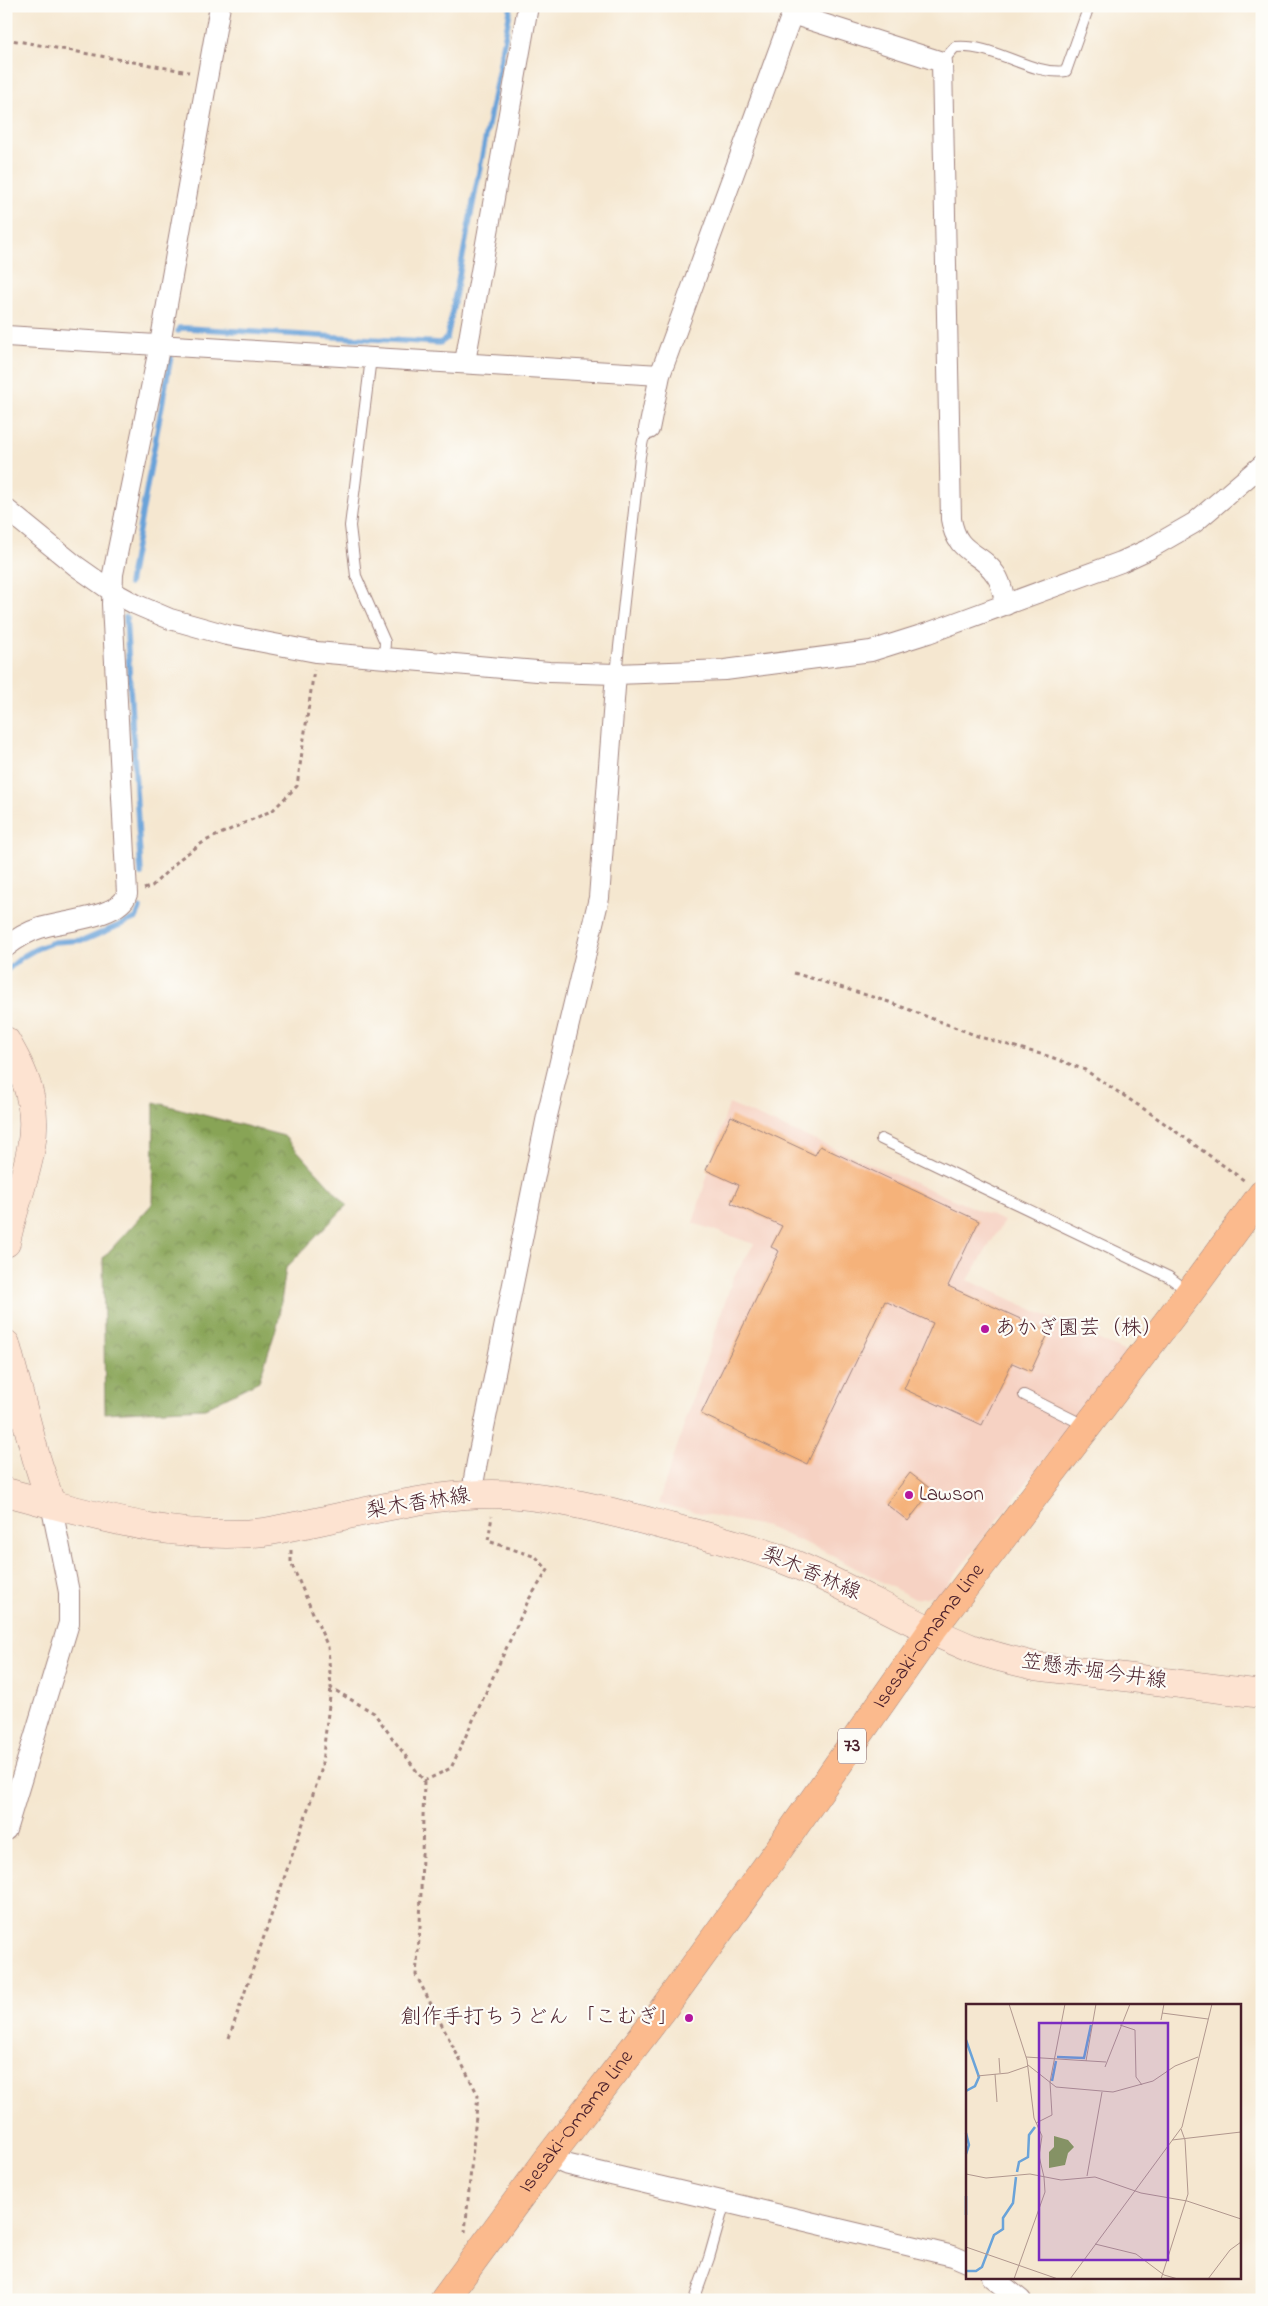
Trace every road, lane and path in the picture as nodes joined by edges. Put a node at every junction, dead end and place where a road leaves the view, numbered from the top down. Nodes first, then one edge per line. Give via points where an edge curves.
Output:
1 (220, 6) edge
2 (528, 6) edge
3 (1089, 6) edge
4 (793, 10) edge
5 (6, 39) edge
6 (942, 62) junction
7 (207, 76) junction
8 (6, 336) edge
9 (160, 344) junction
10 (371, 358) junction
11 (465, 362) junction
12 (660, 375) junction
13 (649, 429) joint
14 (1262, 465) edge
15 (6, 509) edge
16 (113, 592) junction
17 (1006, 604) junction
18 (316, 652) junction
19 (384, 658) junction
20 (616, 674) junction
21 (127, 894) junction
22 (6, 947) edge
23 (794, 973) dead end
24 (6, 1041) edge
25 (881, 1139) dead end
26 (1254, 1188) edge
27 (6, 1243) edge
28 (1190, 1292) junction
29 (6, 1344) edge
30 (1024, 1395) dead end
31 (1086, 1429) junction
32 (6, 1492) edge
33 (485, 1495) junction
34 (51, 1504) junction
35 (290, 1527) junction
36 (932, 1630) junction
37 (331, 1688) junction
38 (1262, 1694) edge
39 (424, 1781) junction
40 (6, 1830) edge
41 (229, 2038) dead end
42 (550, 2156) junction
43 (725, 2202) junction
44 (966, 2262) edge
45 (469, 2266) junction
46 (993, 2278) edge
47 (444, 2300) edge
48 (694, 2300) edge
49 (1021, 2300) edge

1 - 7 street
2 - 11 street
3 - 6 lane via 1066,71 1033,66 964,46 955,47
4 - 6 street
4 - 12 street
5 - 7 path
6 - 17 street via 951,519 961,545 997,576
7 - 9 street
8 - 9 street
9 - 10 street
9 - 16 street
10 - 11 street
10 - 19 lane via 350,526 356,576 385,642
11 - 12 street
12 - 13 street
13 - 20 lane via 640,456
14 - 17 street via 1174,536 1121,562
15 - 16 street
16 - 18 street via 170,619 200,628
16 - 21 street
17 - 20 street via 871,651 755,668
18 - 19 street
18 - 21 path via 297,786 273,810 205,841 181,858 152,886
19 - 20 street via 550,672
20 - 33 street via 599,898 547,1116 475,1470
21 - 22 street via 125,900 113,909 38,928
23 - 26 path via 889,1002 980,1037 1085,1070
24 - 27 main road via 24,1074 34,1116 28,1159
25 - 28 lane via 1169,1277
26 - 28 main road, Isesaki-Omama Line / 73
28 - 31 main road, Isesaki-Omama Line / 73
29 - 34 main road
30 - 31 lane
31 - 36 main road, Isesaki-Omama Line / 73
32 - 34 main road
33 - 35 main road, 梨木香林線 via 425,1499
33 - 36 main road, 梨木香林線 via 561,1501 728,1541 798,1565
33 - 39 path via 488,1541 536,1558 548,1570 529,1599 451,1768
34 - 35 main road, 梨木香林線 via 151,1528 190,1532 245,1533
34 - 40 street via 69,1592 69,1623
35 - 37 path via 291,1563 328,1647
36 - 38 main road, 笠懸赤堀今井線 via 972,1648 1035,1666
36 - 42 main road, Isesaki-Omama Line / 73 via 661,2012
37 - 39 path via 374,1713
37 - 41 path via 321,1770
39 - 45 path via 416,1975 478,2095 465,2231
42 - 43 street via 565,2164
42 - 45 main road, Isesaki-Omama Line / 73
43 - 44 street
43 - 48 lane
45 - 47 main road, Isesaki-Omama Line / 73
46 - 49 street

